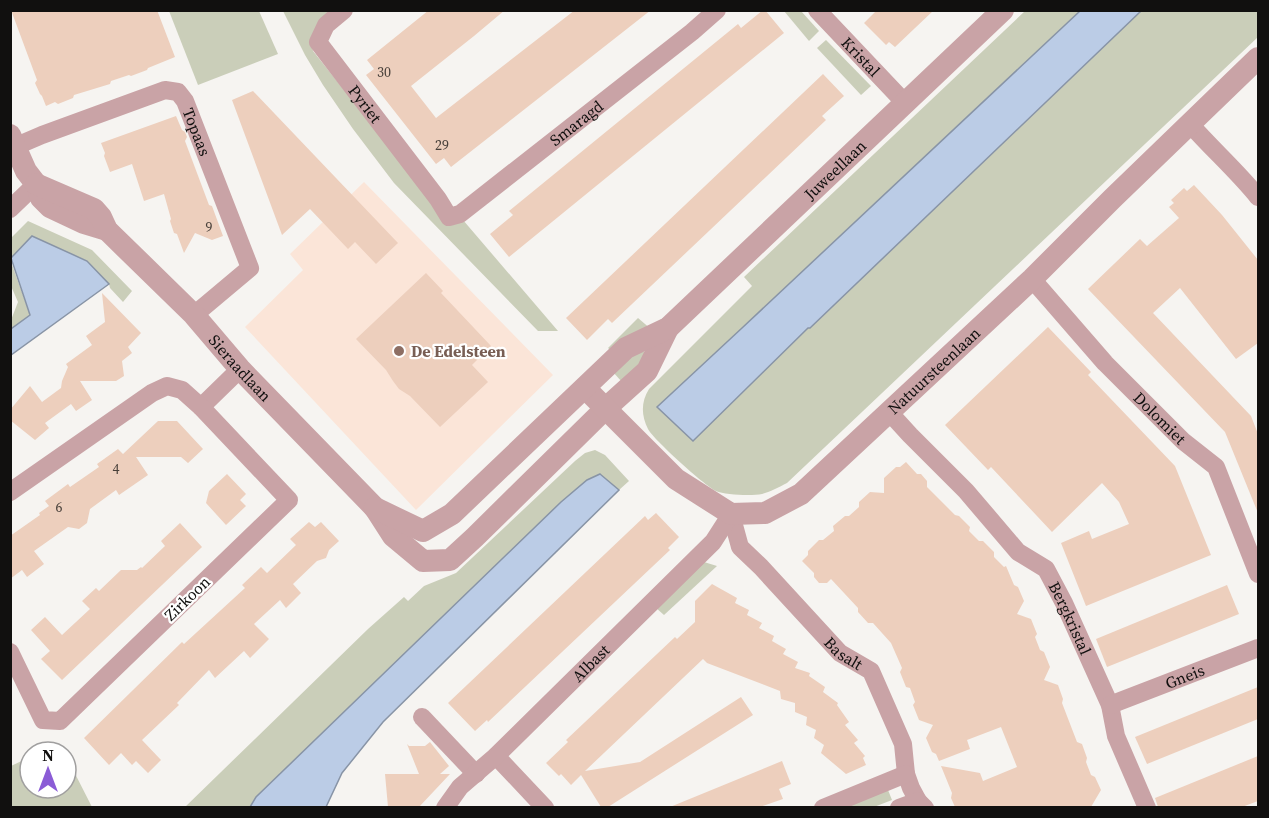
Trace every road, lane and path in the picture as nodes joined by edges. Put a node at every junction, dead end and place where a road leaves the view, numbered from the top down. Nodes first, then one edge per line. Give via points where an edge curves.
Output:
1 (344, 10) edge
2 (717, 10) edge
3 (817, 10) edge
4 (1003, 10) edge
5 (1258, 58) edge
6 (906, 104) junction
7 (1190, 124) junction
8 (12, 141) edge
9 (36, 184) junction
10 (1258, 197) edge
11 (438, 199) joint
12 (10, 209) edge
13 (1032, 279) junction
14 (194, 315) junction
15 (668, 328) junction
16 (240, 369) junction
17 (585, 388) junction
18 (201, 407) junction
19 (606, 408) junction
20 (889, 412) junction
21 (10, 492) edge
22 (375, 508) junction
23 (731, 514) junction
24 (1258, 574) edge
25 (1258, 648) edge
26 (10, 652) edge
27 (1110, 705) junction
28 (422, 717) dead end
29 (496, 756) junction
30 (476, 774) junction
31 (906, 774) junction
32 (922, 804) edge
33 (445, 807) edge
34 (545, 807) edge
35 (823, 807) edge
36 (899, 807) edge
37 (1146, 807) edge

1 - 11 street, Pyriet via 326,25 318,42
2 - 11 street, Smaragd via 460,214 449,217
3 - 6 street, Kristal
4 - 6 street, Juweellaan
5 - 7 street, Natuursteenlaan
6 - 15 street, Juweellaan
7 - 10 street
7 - 13 street, Natuursteenlaan
8 - 9 street, Sieraadlaan
8 - 14 street, Topaas via 42,135 165,90 177,92 185,101 250,268
9 - 12 street
9 - 14 street, Sieraadlaan via 41,198 50,207 107,230
13 - 20 street, Natuursteenlaan
13 - 24 street, Dolomiet via 1105,363 1183,441 1216,467
14 - 16 street, Sieraadlaan
15 - 17 street, Juweellaan via 626,348
15 - 19 street, Juweellaan via 647,371
16 - 18 street
16 - 22 street, Sieraadlaan
17 - 19 street
17 - 22 street, Sieraadlaan via 452,514 423,531
18 - 21 street, Zirkoon via 182,390 167,386
18 - 26 street, Zirkoon via 288,500 60,721 43,720
19 - 22 street, Sieraadlaan via 450,560 423,561 393,536
19 - 23 street via 676,479
20 - 23 street, Natuursteenlaan via 801,494 765,513
20 - 27 street, Bergkristal via 966,491 1018,552 1046,569
23 - 29 street, Albast via 713,542
23 - 31 street, Basalt via 740,547 840,653 871,671 903,744
25 - 27 street, Gneis
27 - 37 street, Bergkristal via 1116,736
28 - 30 street
29 - 30 street, Albast
29 - 34 street
30 - 33 street, Albast
31 - 32 street, Basalt
31 - 35 street
32 - 36 street

